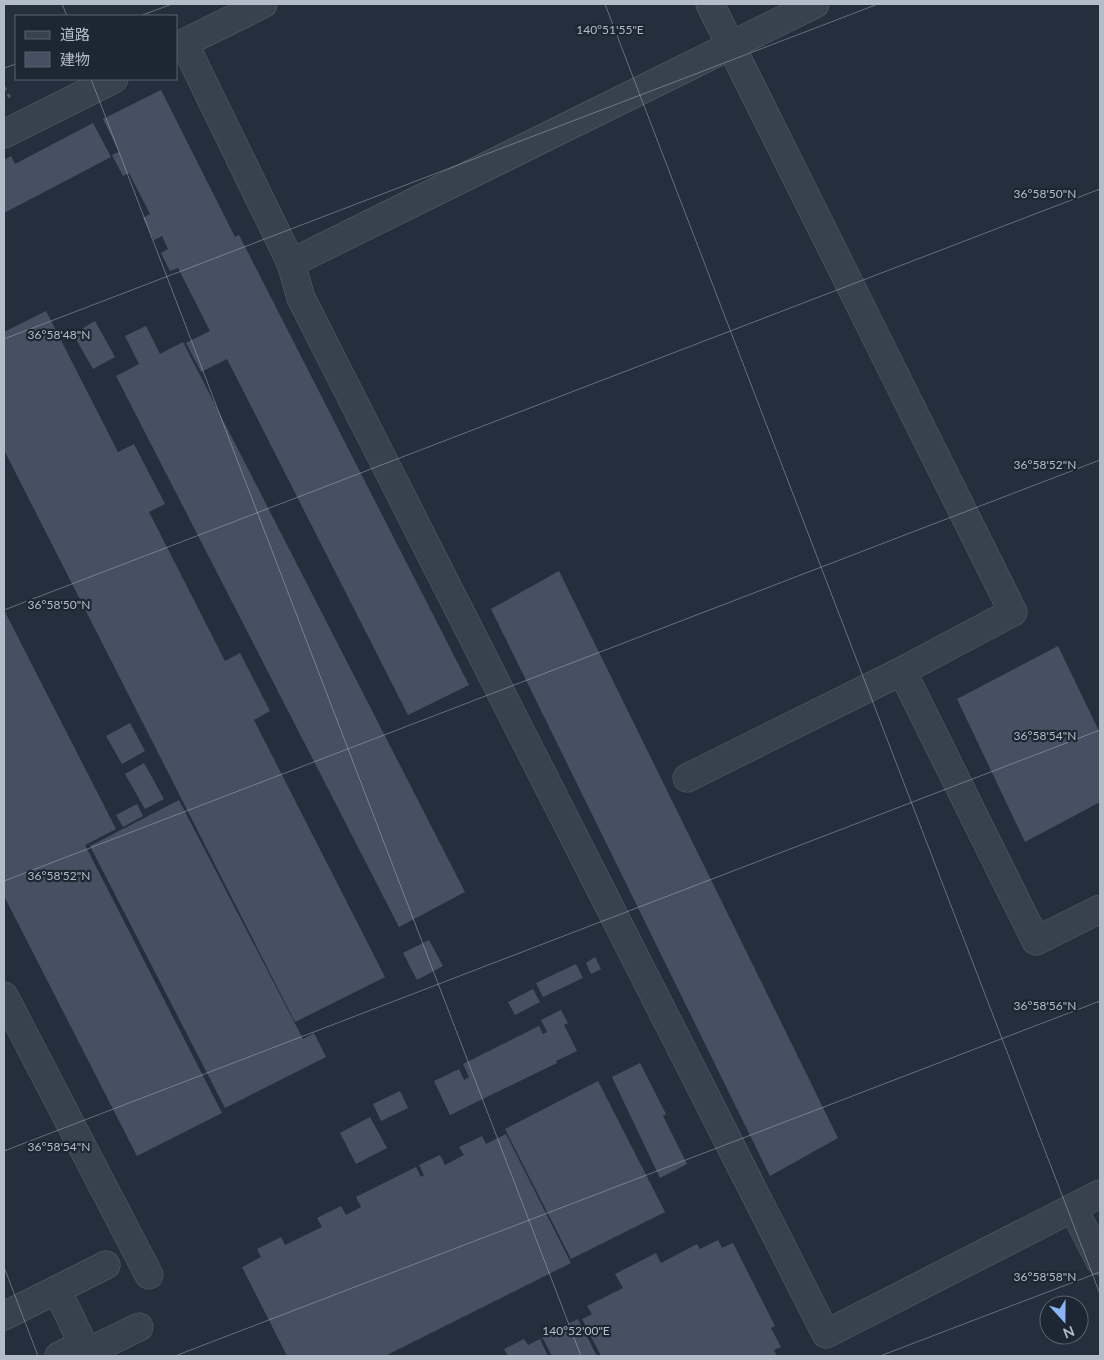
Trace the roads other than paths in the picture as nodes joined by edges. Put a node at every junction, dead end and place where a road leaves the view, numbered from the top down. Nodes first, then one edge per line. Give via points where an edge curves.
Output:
1 (262, 4) edge
2 (710, 4) edge
3 (815, 4) edge
4 (180, 45) edge
5 (730, 46) junction
6 (112, 80) edge
7 (4, 134) edge
8 (291, 263) junction
9 (902, 671) junction
10 (686, 778) dead end
11 (1100, 909) edge
12 (4, 996) edge
13 (1100, 1194) edge
14 (1073, 1208) junction
15 (1100, 1260) edge
16 (106, 1265) dead end
17 (150, 1275) dead end
18 (57, 1290) junction
19 (4, 1316) edge
20 (139, 1327) dead end
21 (88, 1350) edge
22 (59, 1356) edge

1 - 4 street
2 - 5 street
3 - 5 street
4 - 8 street
5 - 8 street
5 - 9 street via 1014,612
6 - 7 street
8 - 14 street via 301,298 826,1334
9 - 10 street
9 - 11 street via 1036,941
12 - 17 street
13 - 14 street
14 - 15 street
16 - 18 street
18 - 19 street
18 - 21 street
20 - 21 street
21 - 22 street

